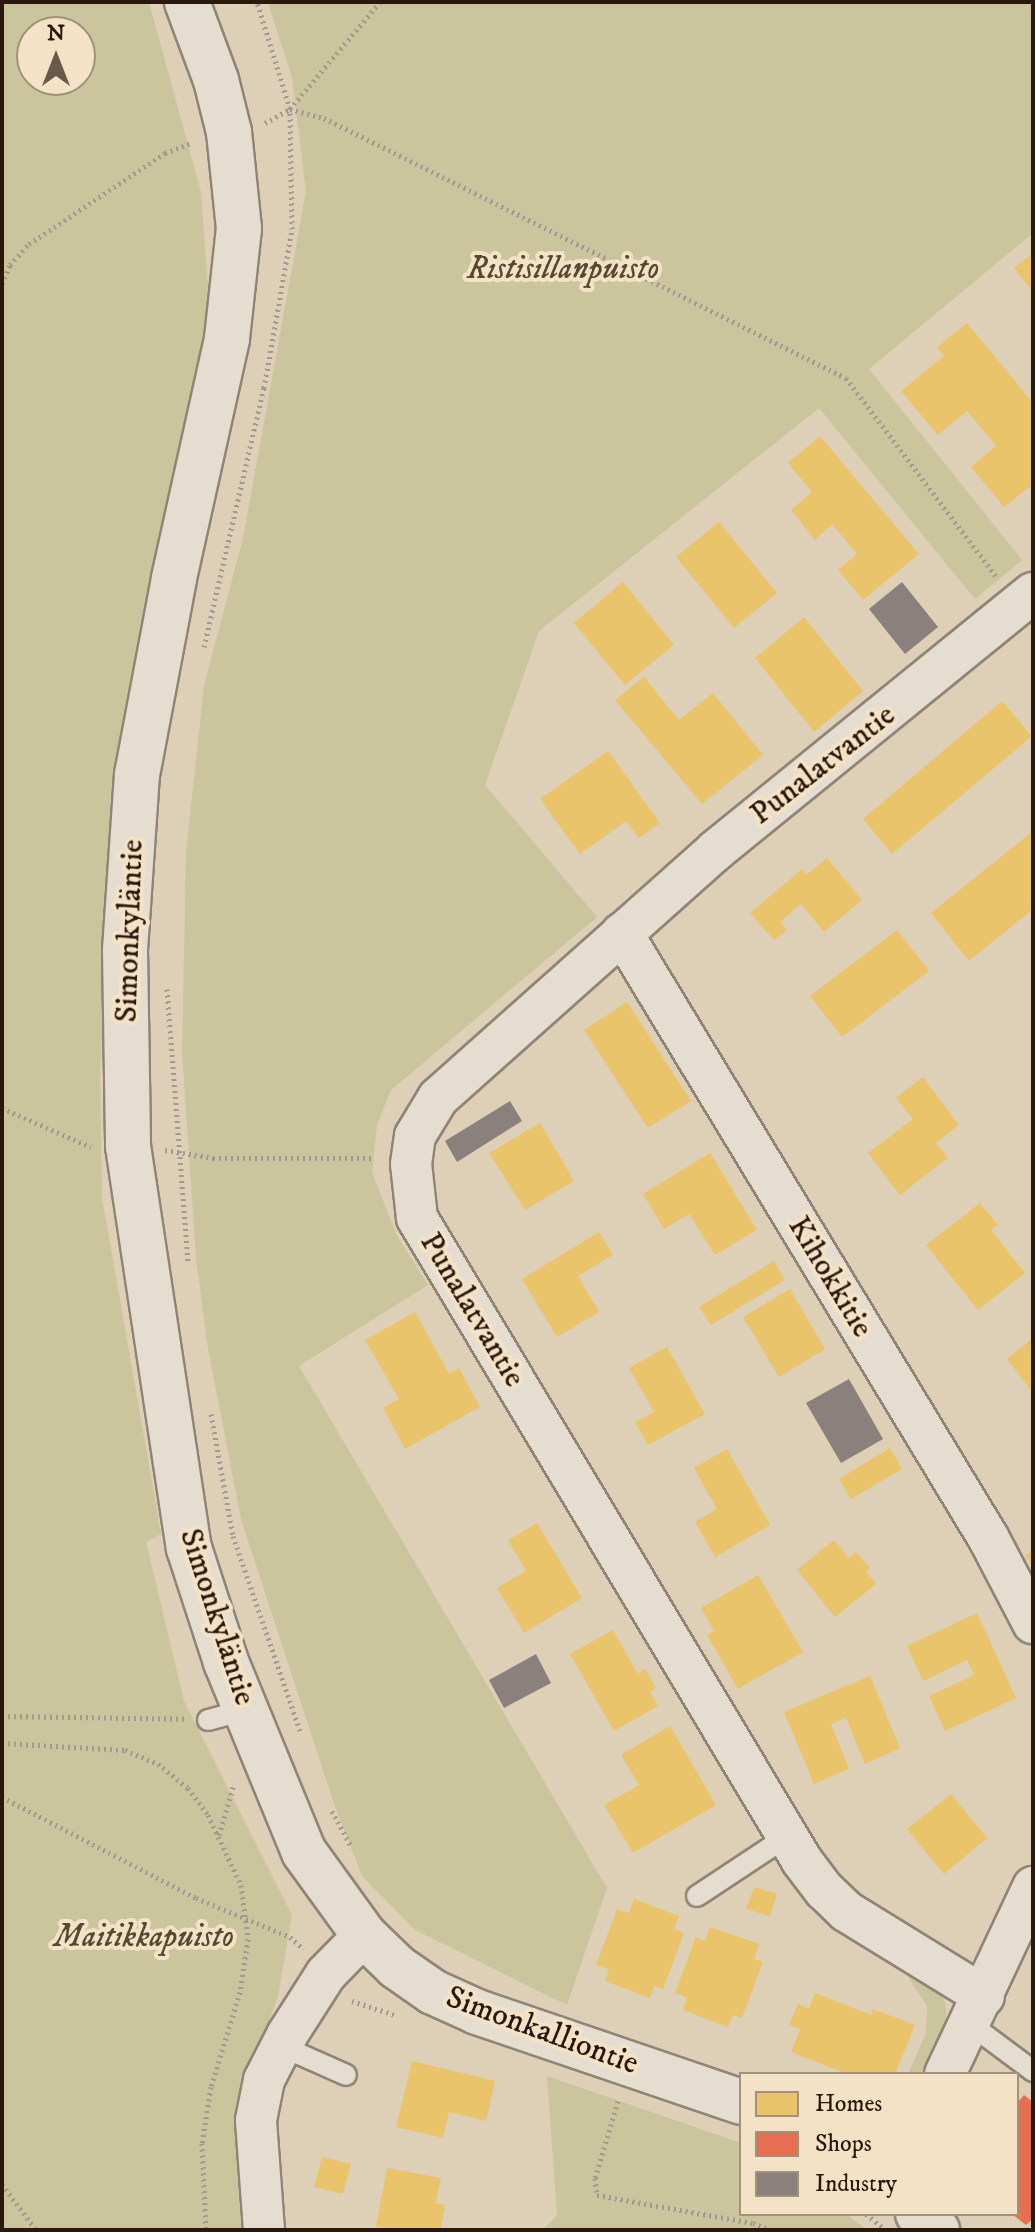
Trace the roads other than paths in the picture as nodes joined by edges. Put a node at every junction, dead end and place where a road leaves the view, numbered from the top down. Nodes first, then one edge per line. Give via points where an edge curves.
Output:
1 (187, 2) edge
2 (1028, 607) edge
3 (622, 933) junction
4 (1033, 1623) edge
5 (789, 1835) junction
6 (304, 1852) joint
7 (1033, 1887) edge
8 (697, 1896) dead end
9 (364, 1935) junction
10 (977, 2010) junction
11 (281, 2046) junction
12 (1033, 2071) edge
13 (946, 2072) edge
14 (346, 2075) dead end
15 (739, 2101) edge
16 (920, 2216) edge
17 (264, 2230) edge
18 (937, 2230) edge

1 - 6 main road, Simonkyläntie via 229,132 239,228 227,339 137,774 125,950 128,1146 189,1548 226,1715
2 - 3 street, Punalatvantie via 776,800
3 - 4 street, Kihokkitie via 989,1539
3 - 5 street, Punalatvantie via 438,1098 415,1136 411,1164 417,1218
5 - 8 lane
5 - 10 street, Punalatvantie via 824,1890 872,1940
6 - 9 main road, Simonkalliontie
7 - 10 street
9 - 11 street via 326,1974
9 - 15 main road, Simonkalliontie via 433,1992 477,2012
10 - 12 lane
10 - 13 street
11 - 14 lane
11 - 17 street via 264,2080 256,2120
16 - 18 main road

